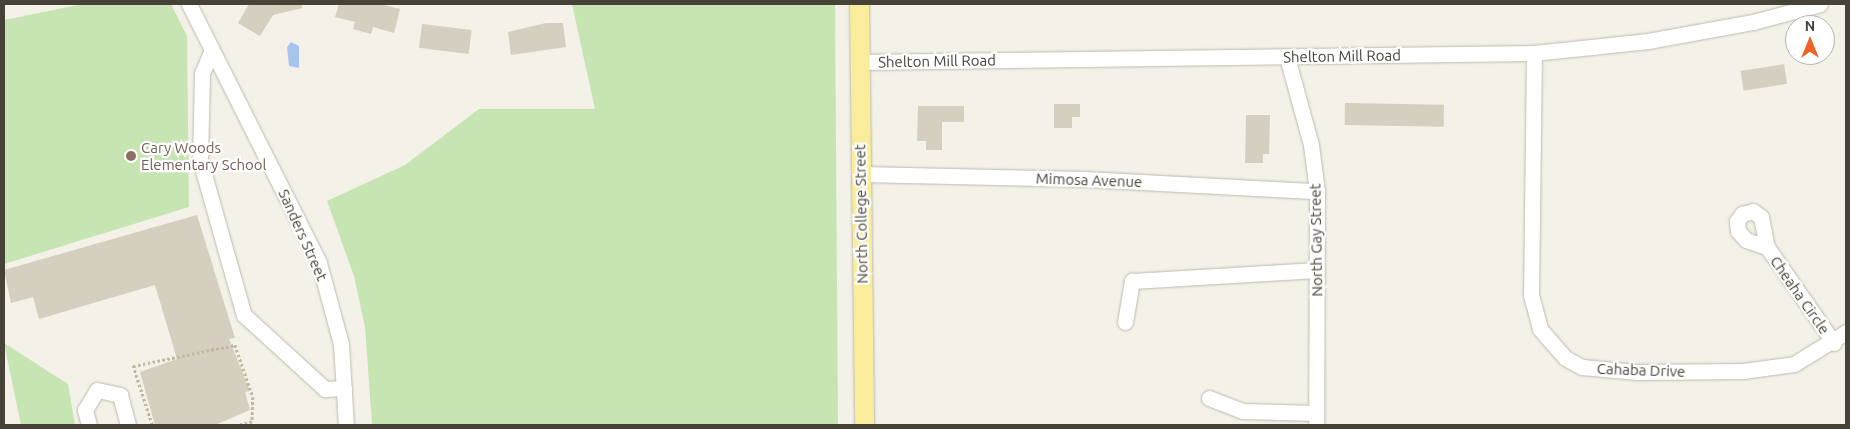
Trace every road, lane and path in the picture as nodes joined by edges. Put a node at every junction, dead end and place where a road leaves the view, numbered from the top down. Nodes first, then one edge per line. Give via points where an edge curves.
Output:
1 (188, 4) edge
2 (859, 4) edge
3 (1820, 4) edge
4 (212, 50) junction
5 (1534, 53) junction
6 (1287, 57) junction
7 (859, 62) junction
8 (861, 174) junction
9 (1317, 191) junction
10 (1766, 247) dead end
11 (1316, 270) junction
12 (1125, 322) dead end
13 (1846, 332) edge
14 (1834, 343) junction
15 (344, 388) junction
16 (1209, 398) dead end
17 (1316, 419) edge
18 (89, 425) edge
19 (128, 425) edge
20 (152, 425) edge
21 (240, 425) edge
22 (346, 425) edge
23 (864, 425) edge

1 - 4 street, Sanders Street
2 - 7 main road, North College Street
3 - 5 street, Shelton Mill Road via 1753,22 1648,42
4 - 15 street, Sanders Street via 319,263 340,344
4 - 15 street via 202,73 200,160 244,315 326,389
5 - 6 street, Shelton Mill Road
5 - 14 street, Cahaba Drive via 1531,295 1540,329 1551,345 1582,368 1656,372 1743,371 1794,364
6 - 7 street, Shelton Mill Road
6 - 9 street, North Gay Street via 1311,145
7 - 8 main road, North College Street
8 - 9 street, Mimosa Avenue via 1085,179
8 - 23 main road, North College Street
9 - 11 street, North Gay Street
10 - 14 street, Cheaha Circle
11 - 12 street via 1132,281
11 - 17 street, North Gay Street
13 - 14 street, Cahaba Drive
15 - 22 street, Sanders Street
16 - 17 street via 1243,411
18 - 19 street via 85,410 97,390 120,395
20 - 21 path via 133,366 235,345 247,376 252,422

